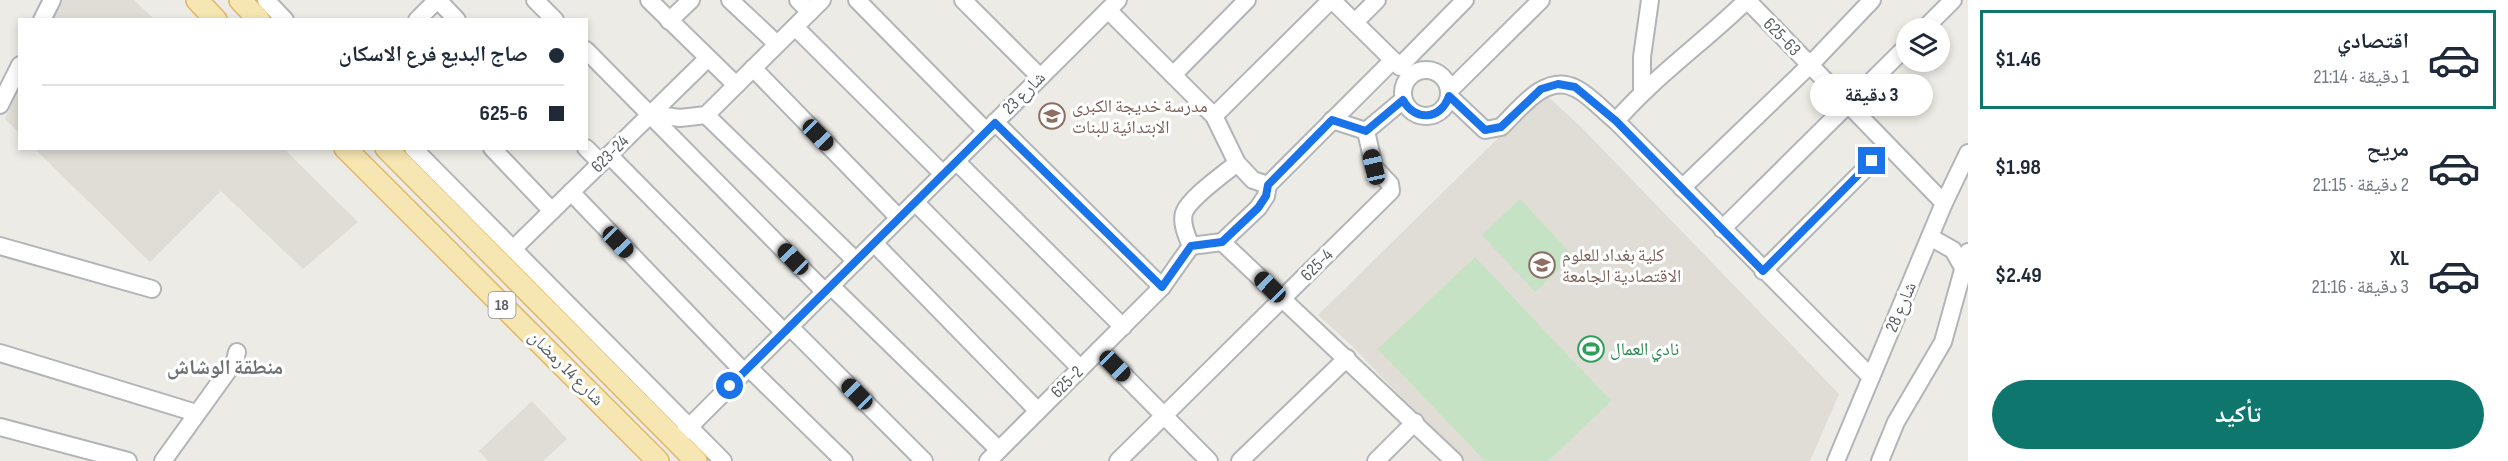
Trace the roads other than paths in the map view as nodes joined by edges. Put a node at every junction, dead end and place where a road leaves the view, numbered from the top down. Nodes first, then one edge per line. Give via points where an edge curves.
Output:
1 (52, 0) edge
2 (197, 0) edge
3 (240, 0) edge
4 (266, 0) edge
5 (437, 0) edge
6 (535, 0) edge
7 (649, 0) edge
8 (691, 0) edge
9 (730, 0) edge
10 (798, 0) edge
11 (822, 0) edge
12 (857, 0) edge
13 (963, 0) edge
14 (1247, 0) edge
15 (1331, 0) edge
16 (1377, 0) edge
17 (1465, 0) edge
18 (1541, 0) edge
19 (1650, 0) edge
20 (1747, 0) edge
21 (1872, 0) edge
22 (1953, 0) edge
23 (1113, 5) edge
24 (810, 12) junction
25 (43, 18) edge
26 (214, 18) edge
27 (257, 18) edge
28 (283, 18) edge
29 (419, 18) edge
30 (456, 18) edge
31 (553, 18) edge
32 (1935, 18) edge
33 (669, 21) junction
34 (1355, 22) junction
35 (795, 27) junction
36 (777, 44) junction
37 (588, 53) edge
38 (1896, 56) edge
39 (707, 59) junction
40 (1810, 65) junction
41 (1401, 67) junction
42 (753, 68) junction
43 (18, 69) edge
44 (1173, 75) junction
45 (1040, 77) junction
46 (736, 86) junction
47 (1642, 91) junction
48 (1449, 93) junction
49 (1403, 100) junction
50 (0, 105) edge
51 (1848, 105) junction
52 (651, 114) junction
53 (706, 115) junction
54 (1214, 116) junction
55 (1332, 120) junction
56 (1616, 121) junction
57 (991, 127) junction
58 (1366, 131) junction
59 (1888, 146) junction
60 (588, 149) edge
61 (347, 150) edge
62 (388, 150) edge
63 (415, 150) edge
64 (494, 150) edge
65 (1968, 153) edge
66 (605, 159) junction
67 (956, 161) junction
68 (1237, 163) junction
69 (943, 174) junction
70 (1268, 185) junction
71 (1682, 188) junction
72 (571, 192) junction
73 (915, 202) junction
74 (1944, 203) junction
75 (552, 211) junction
76 (899, 218) junction
77 (1722, 229) junction
78 (1930, 237) junction
79 (1222, 242) junction
80 (874, 243) junction
81 (0, 246) edge
82 (1191, 246) junction
83 (513, 249) junction
84 (1968, 252) edge
85 (856, 261) junction
86 (1763, 271) junction
87 (1965, 271) edge
88 (1162, 287) junction
89 (152, 289) dead end
90 (828, 289) junction
91 (1283, 300) junction
92 (1123, 327) junction
93 (787, 330) junction
94 (588, 339) junction
95 (1099, 350) junction
96 (0, 352) edge
97 (237, 352) dead end
98 (1347, 358) junction
99 (1080, 368) junction
100 (747, 370) junction
101 (1871, 377) junction
102 (1038, 411) junction
103 (196, 413) junction
104 (1164, 416) junction
105 (1415, 422) junction
106 (0, 427) edge
107 (682, 434) junction
108 (994, 456) edge
109 (650, 458) edge
110 (128, 461) edge
111 (163, 461) edge
112 (696, 461) edge
113 (723, 461) edge
114 (844, 461) edge
115 (924, 461) edge
116 (1118, 461) edge
117 (1209, 461) edge
118 (1240, 461) edge
119 (1376, 461) edge
120 (1454, 461) edge
121 (1836, 461) edge
122 (1880, 461) edge

1 - 25 street
2 - 26 main road
3 - 27 main road
4 - 28 street
5 - 29 street
5 - 30 street
6 - 31 street
7 - 33 street
8 - 33 street
9 - 36 street
10 - 24 street
11 - 24 street
12 - 57 street
13 - 45 street
14 - 44 street
15 - 34 street
15 - 54 street
16 - 34 street
17 - 41 street
18 - 48 street
19 - 47 street
20 - 40 street, 625-63
20 - 47 street
21 - 40 street
22 - 32 street
23 - 44 street
23 - 45 street, شارع 23
24 - 35 street
33 - 39 street
34 - 41 street
35 - 36 street
35 - 69 street
36 - 42 street
37 - 52 street
38 - 51 street
39 - 46 street
39 - 52 street, 623-24
40 - 51 street, 625-63
40 - 71 street
41 - 48 street via 1437,72 1447,83
41 - 49 street
41 - 55 street
42 - 46 street
42 - 76 street
43 - 50 street
44 - 54 street
45 - 57 street, شارع 23
46 - 53 street
47 - 56 street
48 - 49 street via 1442,110 1428,116 1413,112
48 - 56 street via 1485,130 1501,127 1541,89 1558,84 1575,87
49 - 58 street
51 - 59 street, 625-63
51 - 77 street
52 - 53 street via 680,118
52 - 66 street, 623-24
52 - 90 street
53 - 85 street
54 - 68 street
55 - 58 street
55 - 70 street
56 - 71 street
57 - 67 street, شارع 23
57 - 88 street
58 - 91 street, 625-4 via 1374,167 1390,184 1391,191
59 - 74 street, 625-63
59 - 86 street
60 - 66 street
61 - 109 main road, شارع 14 رمضان / 18
62 - 94 main road, شارع 14 رمضان / 18
63 - 83 street
64 - 75 street
65 - 74 street, شارع 28
66 - 72 street, 623-24
66 - 93 street
67 - 69 street, شارع 23
67 - 92 street
68 - 70 street via 1253,180
68 - 82 street via 1190,203 1184,226
69 - 73 street, شارع 23
70 - 79 street via 1258,208
71 - 77 street
72 - 75 street, 623-24
72 - 100 street
73 - 76 street, شارع 23
73 - 99 street
74 - 78 street, شارع 28
75 - 83 street, 623-24
76 - 80 street, شارع 23
77 - 86 street
78 - 87 street via 1953,250
78 - 101 street, شارع 28
79 - 82 street
79 - 91 street
80 - 85 street, شارع 23
80 - 102 street
81 - 89 street
82 - 88 street, 625-2
83 - 94 street
84 - 87 street
85 - 90 street, شارع 23
86 - 101 street
87 - 122 street via 1943,342 1909,398
88 - 92 street, 625-2
90 - 93 street, شارع 23
90 - 108 street
91 - 98 street
91 - 104 street, 625-4
92 - 95 street, 625-2
93 - 100 street, شارع 23
93 - 115 street
94 - 107 main road, شارع 14 رمضان / 18
95 - 99 street, 625-2
95 - 104 street
96 - 103 street
97 - 103 street via 236,361
98 - 105 street
98 - 118 street
99 - 102 street, 625-2
100 - 107 street, شارع 23
100 - 114 street
101 - 121 street, شارع 28
102 - 108 street, 625-2
103 - 111 street
104 - 116 street, 625-4
104 - 117 street
105 - 119 street
105 - 120 street
106 - 110 street
107 - 112 main road, شارع 14 رمضان / 18
107 - 113 street

